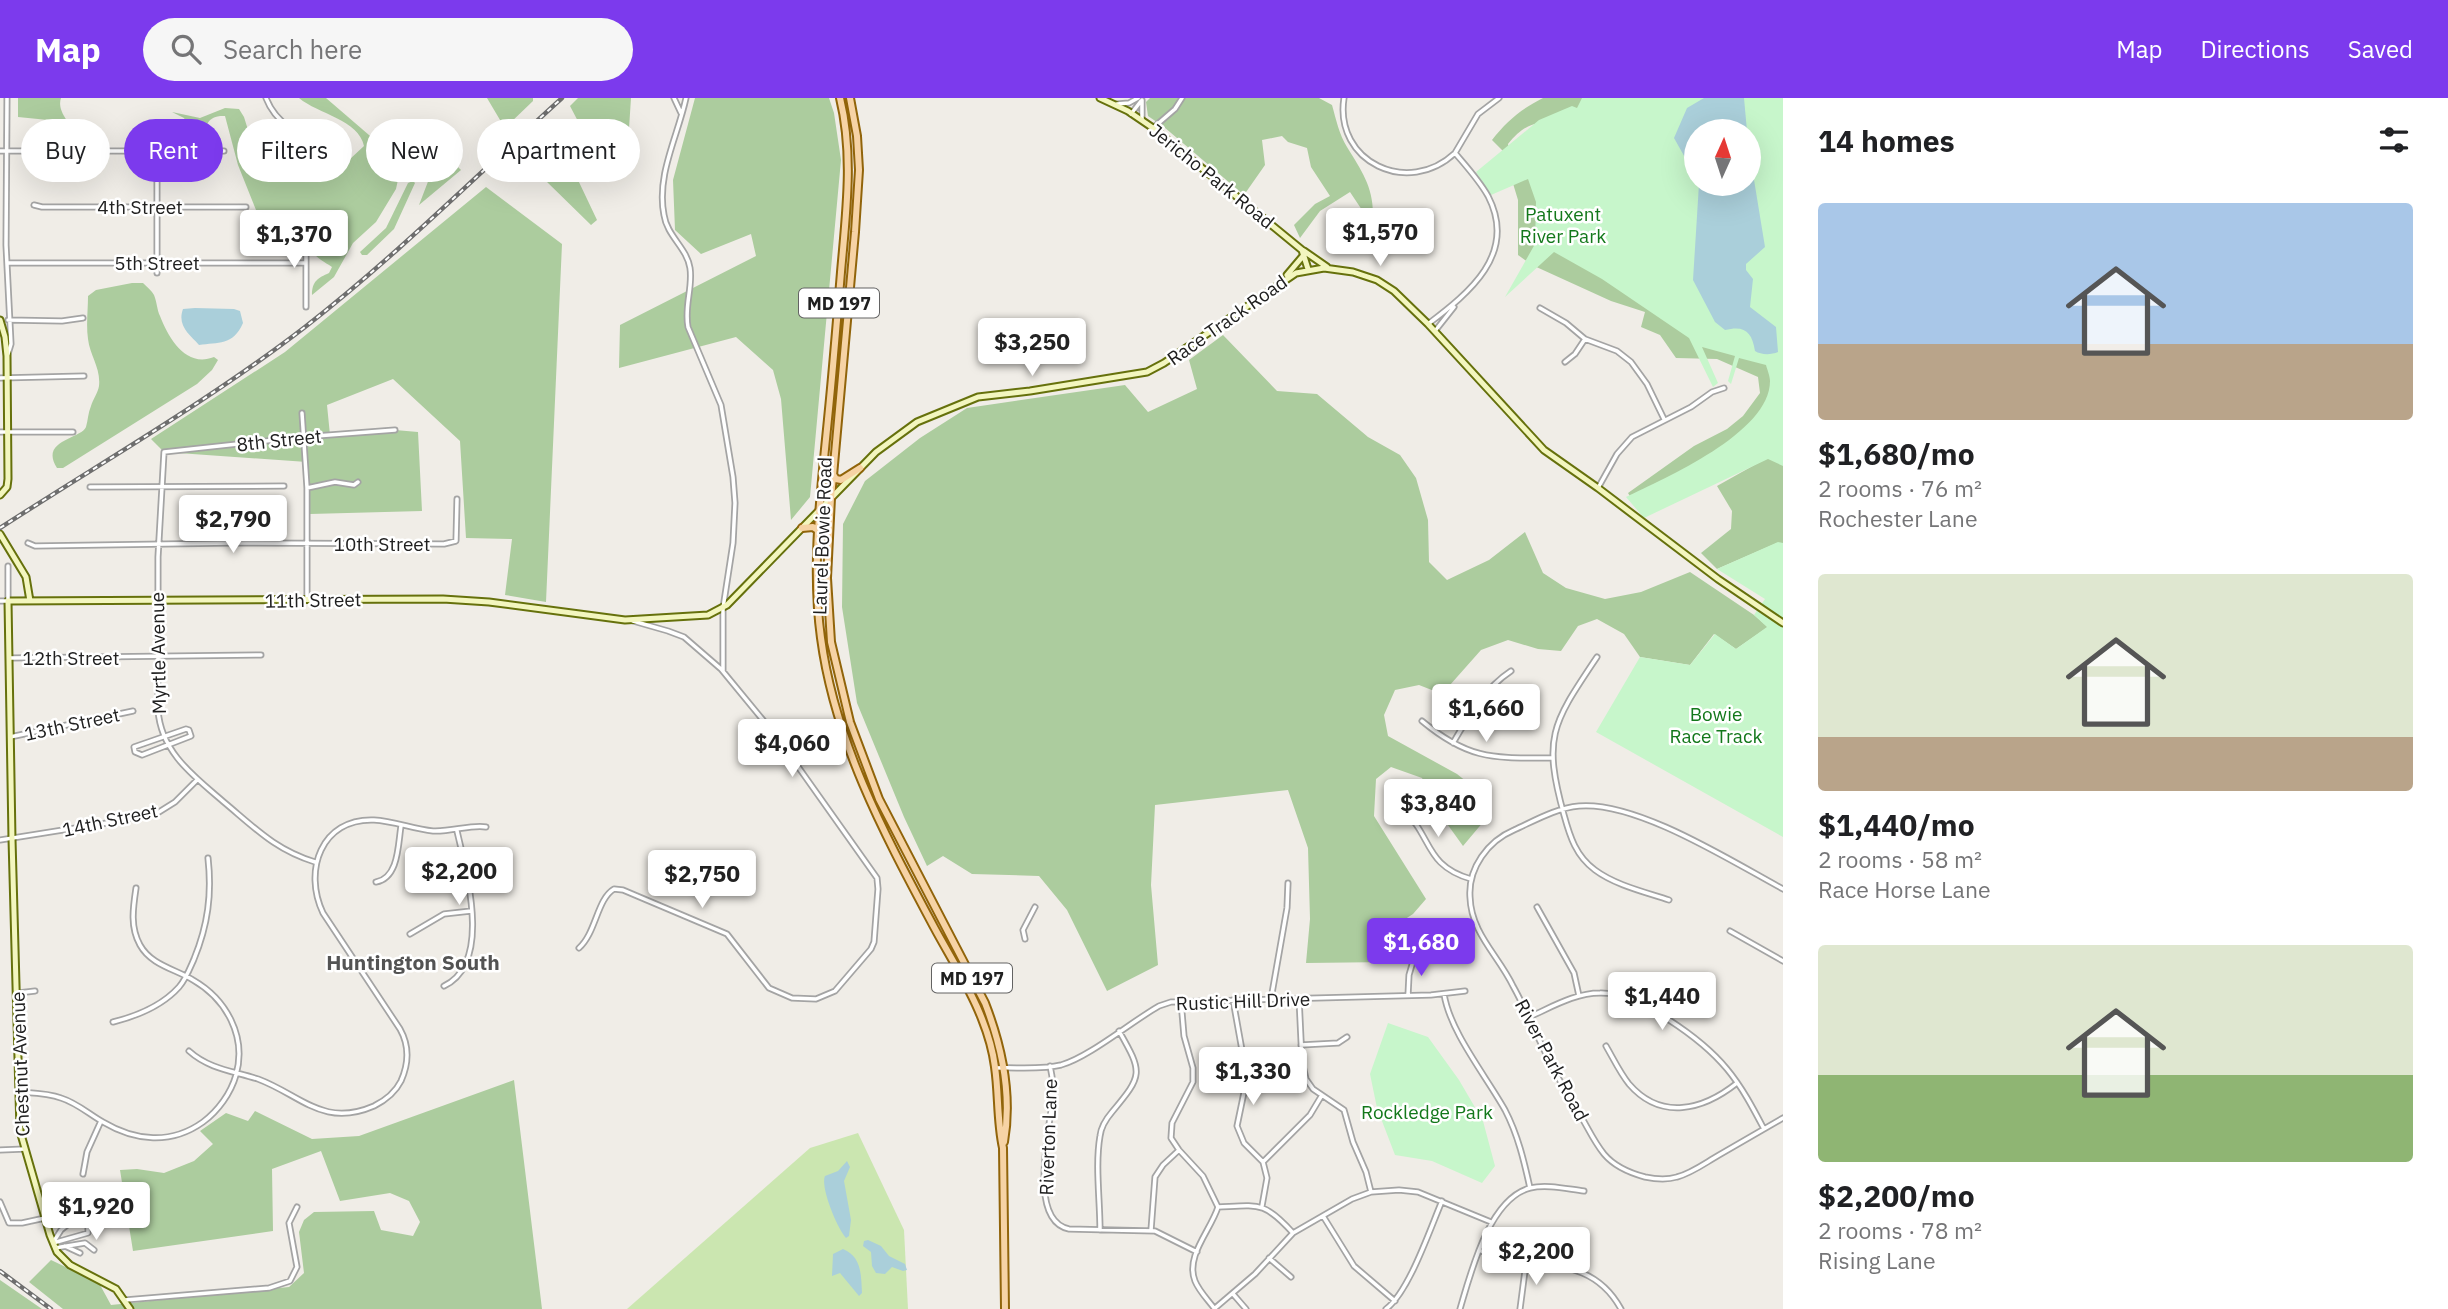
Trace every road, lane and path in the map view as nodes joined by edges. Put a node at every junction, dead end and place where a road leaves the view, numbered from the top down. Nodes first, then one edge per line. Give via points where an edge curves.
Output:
1 (7, 98) edge
2 (266, 98) edge
3 (674, 98) edge
4 (687, 98) edge
5 (840, 98) edge
6 (850, 98) edge
7 (1100, 98) edge
8 (1140, 98) edge
9 (1182, 98) edge
10 (1343, 98) edge
11 (1499, 98) edge
12 (1489, 100) edge
13 (1109, 102) junction
14 (1129, 112) junction
15 (682, 115) junction
16 (278, 119) edge
17 (1143, 121) junction
18 (1153, 128) junction
19 (124, 150) edge
20 (0, 151) edge
21 (8, 151) junction
22 (1455, 153) junction
23 (157, 182) edge
24 (34, 205) dead end
25 (246, 207) dead end
26 (157, 208) junction
27 (306, 233) dead end
28 (1303, 251) junction
29 (7, 263) junction
30 (158, 263) junction
31 (306, 263) junction
32 (1308, 269) junction
33 (1334, 269) junction
34 (157, 273) dead end
35 (1281, 283) junction
36 (1457, 302) junction
37 (306, 307) dead end
38 (1540, 308) dead end
39 (83, 318) dead end
40 (0, 320) edge
41 (8, 320) junction
42 (1428, 324) junction
43 (1434, 331) junction
44 (1585, 339) junction
45 (7, 356) junction
46 (1565, 362) dead end
47 (84, 376) dead end
48 (4, 378) edge
49 (1724, 388) dead end
50 (302, 413) dead end
51 (1664, 419) junction
52 (395, 430) dead end
53 (0, 432) edge
54 (8, 432) junction
55 (73, 432) dead end
56 (303, 437) junction
57 (164, 452) joint
58 (860, 468) junction
59 (832, 473) junction
60 (358, 482) dead end
61 (284, 486) dead end
62 (90, 487) dead end
63 (162, 488) junction
64 (307, 488) junction
65 (1598, 488) junction
66 (0, 495) edge
67 (831, 498) junction
68 (457, 499) dead end
69 (820, 509) junction
70 (802, 528) junction
71 (819, 531) junction
72 (1, 535) edge
73 (28, 543) dead end
74 (307, 544) junction
75 (159, 545) junction
76 (8, 566) dead end
77 (307, 600) junction
78 (0, 601) edge
79 (8, 601) junction
80 (30, 601) junction
81 (157, 601) junction
82 (723, 608) junction
83 (625, 620) junction
84 (1783, 623) edge
85 (261, 655) dead end
86 (158, 657) junction
87 (1597, 657) dead end
88 (8, 658) junction
89 (722, 670) junction
90 (1511, 671) dead end
91 (133, 710) dead end
92 (1422, 720) dead end
93 (164, 736) junction
94 (10, 737) junction
95 (1453, 743) junction
96 (168, 746) junction
97 (1551, 758) junction
98 (197, 780) junction
99 (1402, 809) dead end
100 (1562, 810) junction
101 (401, 826) junction
102 (486, 827) dead end
103 (457, 831) junction
104 (12, 839) junction
105 (0, 840) edge
106 (208, 858) dead end
107 (315, 863) junction
108 (1471, 879) junction
109 (376, 882) dead end
110 (1289, 883) dead end
111 (136, 888) dead end
112 (1783, 889) edge
113 (1669, 900) dead end
114 (1035, 907) dead end
115 (1537, 907) dead end
116 (471, 911) junction
117 (1730, 931) dead end
118 (410, 934) dead end
119 (1025, 939) dead end
120 (579, 948) dead end
121 (1414, 958) dead end
122 (1783, 961) edge
123 (186, 976) junction
124 (444, 986) dead end
125 (1465, 991) dead end
126 (35, 992) dead end
127 (18, 993) junction
128 (1444, 994) junction
129 (1408, 995) junction
130 (1579, 996) junction
131 (1299, 998) junction
132 (1271, 999) junction
133 (1233, 1000) junction
134 (1181, 1001) junction
135 (1529, 1017) junction
136 (113, 1022) dead end
137 (1118, 1031) junction
138 (1347, 1037) dead end
139 (1301, 1045) junction
140 (1606, 1046) dead end
141 (189, 1051) dead end
142 (1050, 1066) junction
143 (999, 1068) junction
144 (236, 1074) junction
145 (1737, 1083) junction
146 (19, 1092) junction
147 (1322, 1095) junction
148 (1783, 1118) edge
149 (101, 1121) junction
150 (1764, 1129) junction
151 (25, 1149) junction
152 (0, 1150) edge
153 (1179, 1150) junction
154 (1263, 1162) junction
155 (83, 1174) dead end
156 (1530, 1188) junction
157 (1584, 1191) dead end
158 (1371, 1192) junction
159 (1442, 1201) junction
160 (0, 1202) edge
161 (80, 1204) dead end
162 (1262, 1206) junction
163 (297, 1207) dead end
164 (1218, 1207) junction
165 (72, 1212) dead end
166 (1323, 1216) junction
167 (45, 1218) junction
168 (1492, 1222) junction
169 (1100, 1230) junction
170 (1151, 1230) junction
171 (1293, 1233) junction
172 (54, 1245) junction
173 (65, 1246) junction
174 (94, 1250) dead end
175 (1480, 1251) junction
176 (1196, 1252) junction
177 (80, 1253) dead end
178 (1269, 1258) junction
179 (1526, 1262) junction
180 (1291, 1278) dead end
181 (1233, 1294) junction
182 (125, 1300) junction
183 (1395, 1301) junction
184 (130, 1309) edge
185 (1005, 1309) edge
186 (1214, 1309) edge
187 (1245, 1309) edge
188 (1386, 1309) edge
189 (1460, 1309) edge
190 (1520, 1309) edge
191 (1621, 1309) edge

1 - 21 street
2 - 16 street
3 - 15 street
4 - 15 street
5 - 69 main road, Laurel Bowie Road / MD 197 via 848,142 847,197
6 - 59 main road, Laurel Bowie Road / MD 197 via 859,170
7 - 13 street, Jericho Park Road
8 - 13 street via 1122,104
8 - 14 street
8 - 17 street
9 - 18 street
10 - 22 street via 1344,128 1371,162 1396,173 1411,173 1436,166
11 - 12 street
12 - 22 street
13 - 14 street, Jericho Park Road
14 - 17 street, Jericho Park Road
15 - 82 street via 665,173 664,215 690,266 685,313 721,405 732,467 736,503
17 - 18 street, Jericho Park Road
18 - 28 street, Jericho Park Road
19 - 21 street
20 - 21 street
21 - 29 street
22 - 36 street via 1486,193 1496,231 1486,271
23 - 26 street
24 - 26 street, 4th Street
25 - 26 street, 4th Street
26 - 30 street
27 - 31 street
28 - 32 street
28 - 33 street, Jericho Park Road
28 - 35 street via 1303,260
29 - 30 street, 5th Street
29 - 41 street
30 - 31 street, 5th Street
30 - 34 street
31 - 37 street
32 - 33 street, Race Track Road
32 - 35 street, Race Track Road
33 - 42 street, Race Track Road via 1389,286
35 - 58 street, Race Track Road via 1155,369 962,402 917,422
36 - 42 street
36 - 43 street
38 - 44 street
39 - 41 street
40 - 45 street
41 - 45 street via 11,344
42 - 43 street, Race Track Road
43 - 65 street, Race Track Road via 1531,439
44 - 46 street
44 - 51 street via 1617,351 1631,362
45 - 48 street
47 - 48 street
48 - 54 street
49 - 51 street
50 - 56 street
51 - 65 street via 1628,441
52 - 56 street, 8th Street
53 - 54 street
54 - 55 street
54 - 66 street via 8,485
56 - 57 street, 8th Street
56 - 64 street
57 - 63 street, Myrtle Avenue
58 - 59 main road via 841,480
58 - 67 street, Race Track Road
59 - 67 main road, Laurel Bowie Road / MD 197
60 - 64 street
61 - 63 street
62 - 63 street
63 - 75 street, Myrtle Avenue
64 - 74 street
65 - 84 street, Race Track Road
67 - 69 street, Race Track Road
67 - 143 main road, Laurel Bowie Road / MD 197 via 829,621 850,722 879,799 985,1003 996,1033
68 - 74 street, 10th Street via 456,541
69 - 70 street, Race Track Road
69 - 71 main road, Laurel Bowie Road / MD 197
70 - 71 main road
70 - 82 street, Race Track Road
71 - 143 main road, Laurel Bowie Road / MD 197 via 821,636 843,734 872,807 976,1005
72 - 80 street via 26,577
73 - 75 street, 10th Street
74 - 75 street, 10th Street
74 - 77 street
75 - 81 street, Myrtle Avenue
76 - 79 street, Chestnut Avenue
77 - 81 street, 11th Street
77 - 83 street, 11th Street via 461,600
78 - 79 street, 11th Street
79 - 80 street, 11th Street
79 - 88 street, Chestnut Avenue
80 - 81 street, 11th Street
81 - 86 street, Myrtle Avenue
82 - 83 street via 708,615
82 - 89 street
83 - 89 street via 684,637
85 - 86 street, 12th Street
86 - 88 street, 12th Street
86 - 93 street, Myrtle Avenue via 158,717
87 - 97 street via 1565,705 1555,729
88 - 94 street, Chestnut Avenue
89 - 120 street via 777,737 877,878 871,949 835,991 816,999 799,999 769,988 727,934 619,890 606,897 590,936
90 - 95 street via 1477,705
91 - 94 street, 13th Street
92 - 95 street
93 - 96 street, Myrtle Avenue
93 - 96 street via 186,729 191,733
93 - 96 street via 134,747 135,752 142,755
94 - 104 street, Chestnut Avenue
95 - 97 street via 1492,757
96 - 98 street, Myrtle Avenue
97 - 100 street
98 - 104 street, 14th Street via 159,811
98 - 107 street, Myrtle Avenue via 265,838
99 - 108 street via 1440,864
100 - 108 street via 1496,841
100 - 112 street via 1597,807 1636,815
100 - 113 street via 1570,839 1588,865 1607,878
101 - 103 street
101 - 107 street via 375,820 347,826 328,840
101 - 109 street via 392,870 385,880
102 - 103 street
103 - 116 street
104 - 105 street, 14th Street
104 - 127 street, Chestnut Avenue
106 - 123 street via 207,919
107 - 144 street via 314,887 323,913 403,1034 407,1050 403,1076 385,1100 345,1113 314,1109 267,1083
108 - 135 street, River Park Road via 1474,922
110 - 132 street
111 - 123 street via 133,924 141,946 156,962
114 - 119 street via 1023,930
115 - 130 street via 1574,973
116 - 118 street via 443,914
116 - 124 street via 470,953 451,983
117 - 122 street
121 - 129 street
123 - 136 street via 179,988 157,1005
123 - 144 street via 215,996 230,1017 238,1042
125 - 128 street, Rustic Hill Drive
126 - 127 street
127 - 146 street, Chestnut Avenue
128 - 129 street, Rustic Hill Drive
128 - 156 street via 1452,1021 1511,1123
129 - 131 street, Rustic Hill Drive
130 - 135 street
130 - 145 street via 1616,994 1649,1007 1716,1058
131 - 132 street, Rustic Hill Drive
131 - 139 street
132 - 133 street, Rustic Hill Drive
133 - 134 street, Rustic Hill Drive
133 - 154 street via 1247,1078 1237,1131
134 - 137 street, Rustic Hill Drive via 1159,1006
134 - 153 street via 1193,1075 1191,1090 1171,1126
135 - 150 street, River Park Road via 1597,1143 1625,1170 1653,1178 1684,1175
137 - 142 street, Rustic Hill Drive via 1074,1059
137 - 169 street via 1135,1058 1137,1074 1100,1133
138 - 139 street via 1338,1043
139 - 147 street via 1306,1079
140 - 145 street via 1627,1082 1642,1096 1661,1104 1692,1107 1722,1095
141 - 144 street via 204,1063
142 - 143 street, Rustic Hill Drive
142 - 169 street, Riverton Lane via 1053,1090 1046,1209 1052,1221 1063,1228
143 - 185 main road, Laurel Bowie Road / MD 197
144 - 149 street via 215,1111 199,1125 174,1136 137,1137
145 - 150 street
146 - 149 street via 63,1098
146 - 151 street, Chestnut Avenue
147 - 154 street via 1310,1115
147 - 158 street via 1346,1114
148 - 150 street, River Park Road
149 - 155 street
151 - 152 street
151 - 167 street, Chestnut Avenue
153 - 164 street via 1203,1176
153 - 170 street via 1155,1177
154 - 162 street
156 - 157 street
156 - 168 street via 1510,1197
158 - 159 street via 1404,1190
158 - 166 street
159 - 168 street
159 - 183 street
160 - 167 street via 9,1223
161 - 172 street via 88,1233
162 - 164 street
162 - 171 street
163 - 182 street via 289,1228 297,1267 287,1283
164 - 176 street
165 - 172 street via 71,1222
166 - 171 street
166 - 183 street via 1354,1266
167 - 172 street, Chestnut Avenue
168 - 175 street
169 - 170 street, Riverton Lane
170 - 176 street, Riverton Lane
171 - 178 street
172 - 173 street
172 - 182 street via 70,1265 113,1286
173 - 174 street via 85,1243
173 - 177 street
175 - 179 street
175 - 189 street
176 - 186 street via 1194,1278
178 - 180 street
178 - 181 street
179 - 190 street
179 - 191 street via 1584,1274 1607,1287
181 - 186 street
181 - 187 street
182 - 184 street
183 - 188 street

